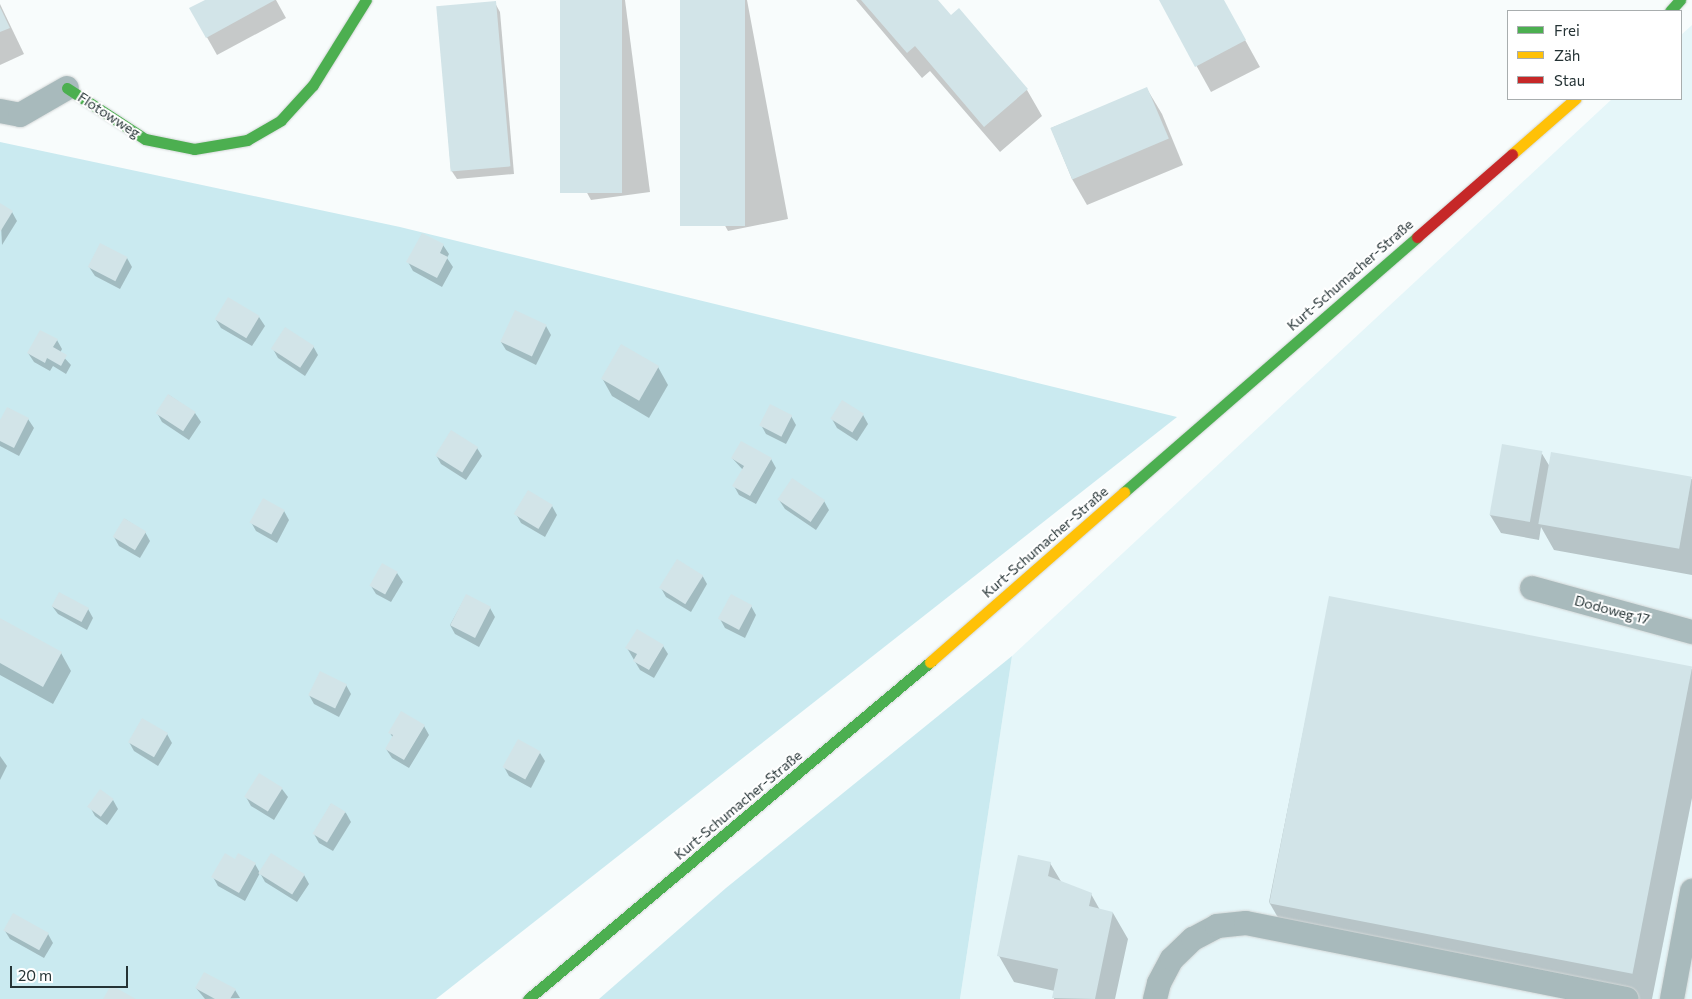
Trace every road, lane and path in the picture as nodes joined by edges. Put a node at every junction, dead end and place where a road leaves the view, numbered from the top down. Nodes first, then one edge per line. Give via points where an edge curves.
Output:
1 (366, 0) edge
2 (1680, 0) edge
3 (1671, 10) edge
4 (67, 88) joint
5 (1574, 100) edge
6 (0, 111) edge
7 (1532, 588) dead end
8 (1692, 632) edge
9 (1692, 891) edge
10 (528, 999) edge
11 (1155, 999) edge
12 (1626, 999) edge
13 (1672, 999) edge

1 - 4 street, Flotowweg via 313,84 281,120 247,140 194,149 145,139
2 - 3 street
4 - 6 lane, Flotowweg via 20,115
5 - 10 street, Kurt-Schumacher-Straße via 860,723
7 - 8 lane, Dodoweg 17
9 - 13 lane
11 - 12 lane via 1158,983 1172,959 1193,939 1217,926 1246,923

